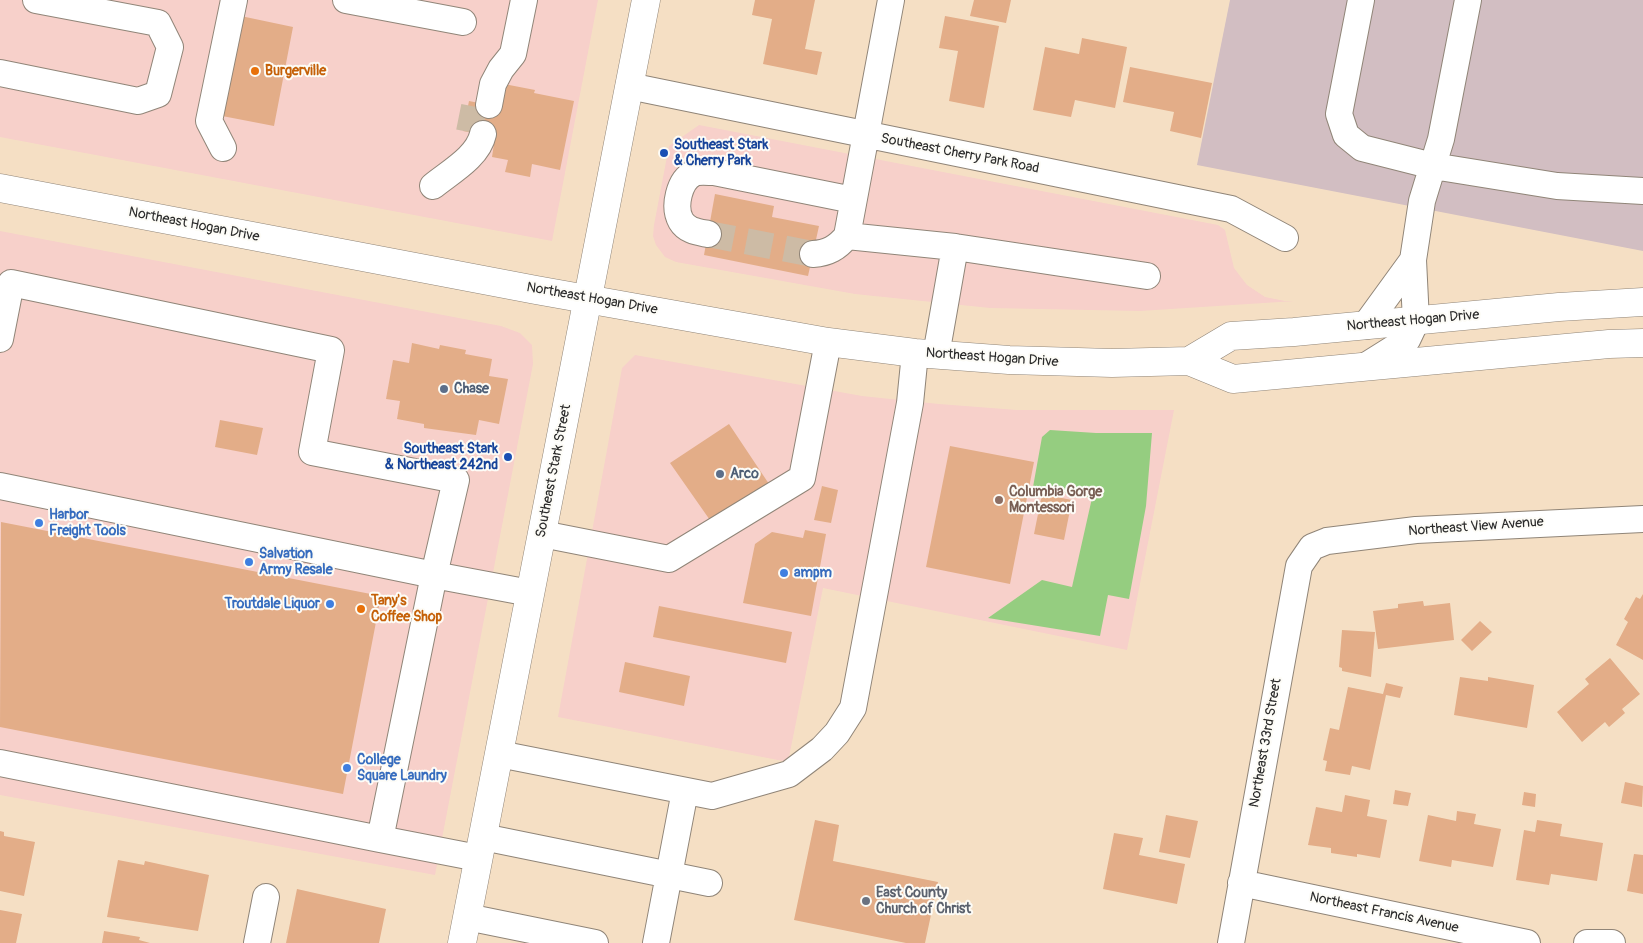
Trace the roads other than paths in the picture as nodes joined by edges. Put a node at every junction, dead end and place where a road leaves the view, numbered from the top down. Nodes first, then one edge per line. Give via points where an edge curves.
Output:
1 (36, 0) edge
2 (234, 0) edge
3 (346, 0) edge
4 (524, 0) edge
5 (646, 0) edge
6 (891, 0) edge
7 (1361, 0) edge
8 (1468, 0) edge
9 (463, 22) dead end
10 (0, 73) edge
11 (629, 86) junction
12 (486, 97) tunnel mouth
13 (476, 133) tunnel mouth
14 (867, 135) junction
15 (223, 148) dead end
16 (1433, 166) junction
17 (432, 186) dead end
18 (0, 188) edge
19 (1643, 191) edge
20 (853, 200) junction
21 (708, 234) tunnel mouth
22 (847, 236) junction
23 (1285, 238) dead end
24 (955, 247) junction
25 (813, 254) tunnel mouth
26 (1413, 260) junction
27 (1147, 276) dead end
28 (588, 299) junction
29 (1643, 302) edge
30 (1416, 321) junction
31 (1365, 326) junction
32 (0, 339) edge
33 (828, 342) junction
34 (1643, 343) edge
35 (926, 354) junction
36 (1189, 360) junction
37 (1364, 367) junction
38 (0, 486) edge
39 (1643, 519) edge
40 (542, 534) junction
41 (1312, 547) joint
42 (434, 575) junction
43 (530, 593) junction
44 (499, 754) junction
45 (0, 763) edge
46 (685, 791) junction
47 (380, 839) junction
48 (480, 848) junction
49 (668, 875) junction
50 (709, 883) dead end
51 (1241, 883) junction
52 (266, 897) dead end
53 (464, 930) edge
54 (257, 943) edge
55 (595, 943) edge
56 (656, 943) edge
57 (1231, 943) edge
58 (1527, 943) edge
59 (1587, 943) edge
60 (1612, 943) edge

1 - 10 street via 158,23 170,47 158,94 138,100
2 - 15 street via 209,121
3 - 9 street
4 - 12 street via 513,54
5 - 11 main road, Southeast Stark Street
6 - 14 street
7 - 16 street via 1339,114 1346,135 1362,148
8 - 16 street
11 - 14 street, Southeast Cherry Park Road
11 - 28 main road, Southeast Stark Street
13 - 17 street via 467,141 469,157
14 - 20 street
14 - 23 street, Southeast Cherry Park Road via 1231,208
16 - 19 street via 1557,186
16 - 26 street via 1422,201
18 - 28 main road, Northeast Hogan Drive
20 - 21 street via 714,172 695,173 682,183 677,208 681,222 691,230
20 - 22 street
22 - 24 street
22 - 25 street via 838,246
24 - 27 street
24 - 35 street
26 - 30 street
26 - 31 street
28 - 33 main road, Northeast Hogan Drive
28 - 40 main road, Southeast Stark Street
29 - 30 main road, Northeast Hogan Drive
30 - 31 main road, Northeast Hogan Drive
30 - 37 street via 1407,340
31 - 36 main road, Northeast Hogan Drive via 1232,336
32 - 42 street via 11,283 331,350 312,452 456,480
33 - 35 main road, Northeast Hogan Drive
33 - 40 street via 802,478 669,559
34 - 37 main road, Northeast Hogan Drive
35 - 36 main road, Northeast Hogan Drive via 1054,362
35 - 46 street via 910,403 853,708 822,749 789,774 712,796
36 - 37 main road, Northeast Hogan Drive via 1233,379
38 - 42 street
39 - 41 street, Northeast View Avenue via 1416,530 1327,541
40 - 43 main road, Southeast Stark Street
41 - 51 street, Northeast 33rd Street via 1299,566
42 - 43 street
42 - 47 street
43 - 44 main road, Southeast Stark Street
44 - 46 street
44 - 48 main road, Southeast Stark Street
45 - 47 street
46 - 49 street
47 - 48 street
48 - 49 street
48 - 53 main road, Southeast Stark Street
49 - 50 street
49 - 56 street
51 - 57 street, Northeast 33rd Street
51 - 58 street, Northeast Francis Avenue
52 - 54 street
53 - 55 street
59 - 60 street

